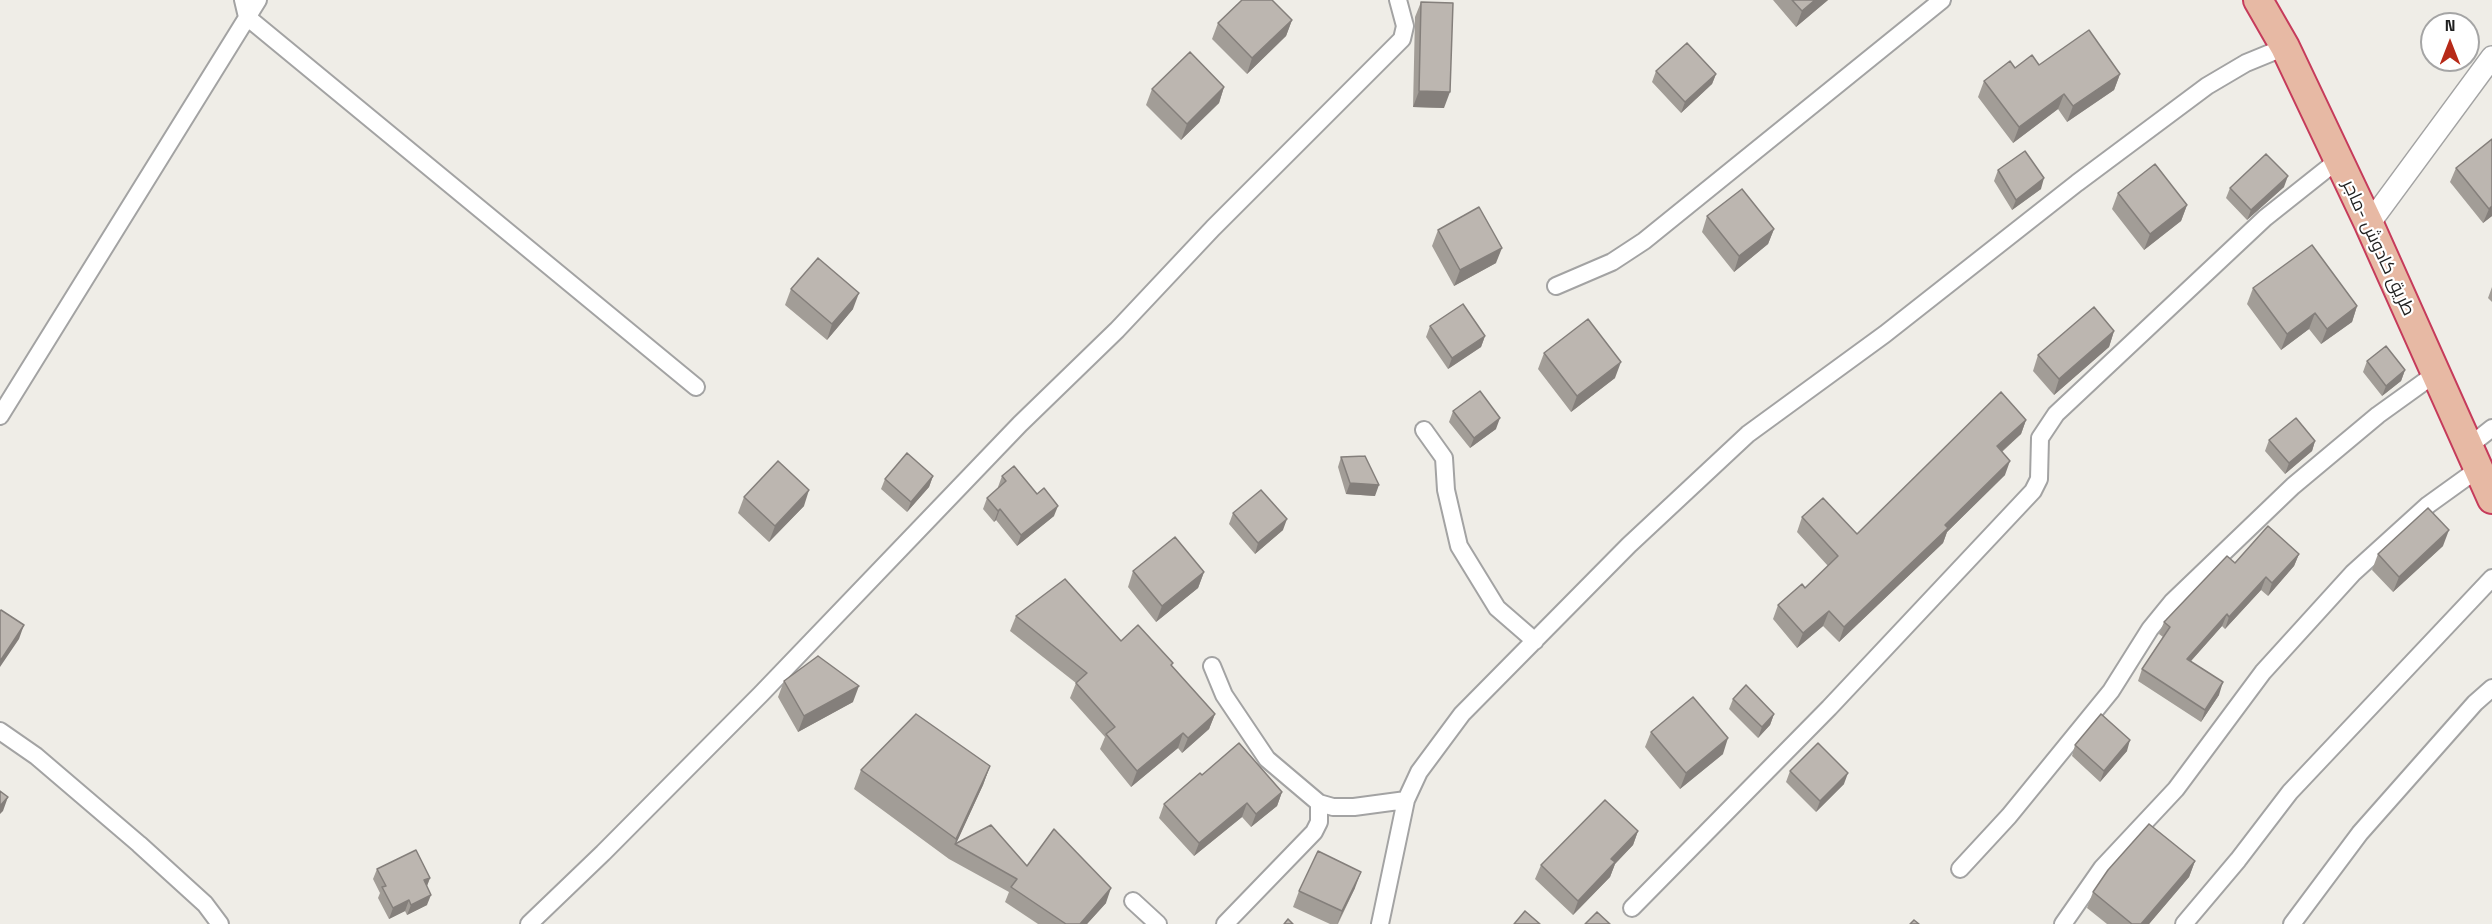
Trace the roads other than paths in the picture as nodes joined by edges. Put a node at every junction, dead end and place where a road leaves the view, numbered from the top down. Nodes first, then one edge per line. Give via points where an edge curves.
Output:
1 (243, 0) edge
2 (258, 0) edge
3 (1398, 0) edge
4 (1942, 0) edge
5 (2258, 0) edge
6 (247, 17) junction
7 (2284, 47) junction
8 (2492, 57) edge
9 (2338, 160) junction
10 (2369, 224) junction
11 (1556, 286) dead end
12 (2435, 374) junction
13 (696, 387) dead end
14 (0, 416) edge
15 (2492, 428) edge
16 (1424, 430) dead end
17 (2473, 458) junction
18 (2492, 499) edge
19 (2492, 578) edge
20 (1536, 641) junction
21 (1212, 666) dead end
22 (2492, 688) edge
23 (0, 731) edge
24 (1406, 800) junction
25 (1319, 804) junction
26 (1960, 868) dead end
27 (1133, 901) dead end
28 (1632, 908) dead end
29 (220, 924) edge
30 (528, 924) edge
31 (1158, 924) edge
32 (1225, 924) edge
33 (1380, 924) edge
34 (2063, 924) edge
35 (2184, 924) edge
36 (2292, 924) edge

1 - 6 street
2 - 6 street
3 - 30 street via 1405,26 1402,39 1020,424 753,702
4 - 11 street via 1644,241 1612,262
5 - 7 highway, طريق كادوش -ماجر
6 - 13 street
6 - 14 street
7 - 9 highway, طريق كادوش -ماجر
7 - 20 street via 2207,86 1885,334 1748,434 1629,545
8 - 10 street
9 - 10 highway, طريق كادوش -ماجر
9 - 28 street via 2265,218 2056,414 2040,438 2039,479 2033,490 1829,708
10 - 12 highway, طريق كادوش -ماجر
12 - 17 highway, طريق كادوش -ماجر
12 - 26 street via 2378,415 2293,486 2172,602 2111,691
15 - 17 street
16 - 20 street via 1444,458 1446,490 1459,546 1497,608
17 - 18 highway, طريق كادوش -ماجر
17 - 34 street via 2353,573 2263,672 2176,789 2102,868
19 - 35 street via 2290,792
20 - 24 street via 1462,714 1419,772
21 - 25 street via 1224,696 1267,759
22 - 36 street via 2360,833
23 - 29 street via 36,756 139,844 205,904
24 - 25 street via 1354,807
24 - 33 street
25 - 32 street via 1319,822 1314,832
27 - 31 street

